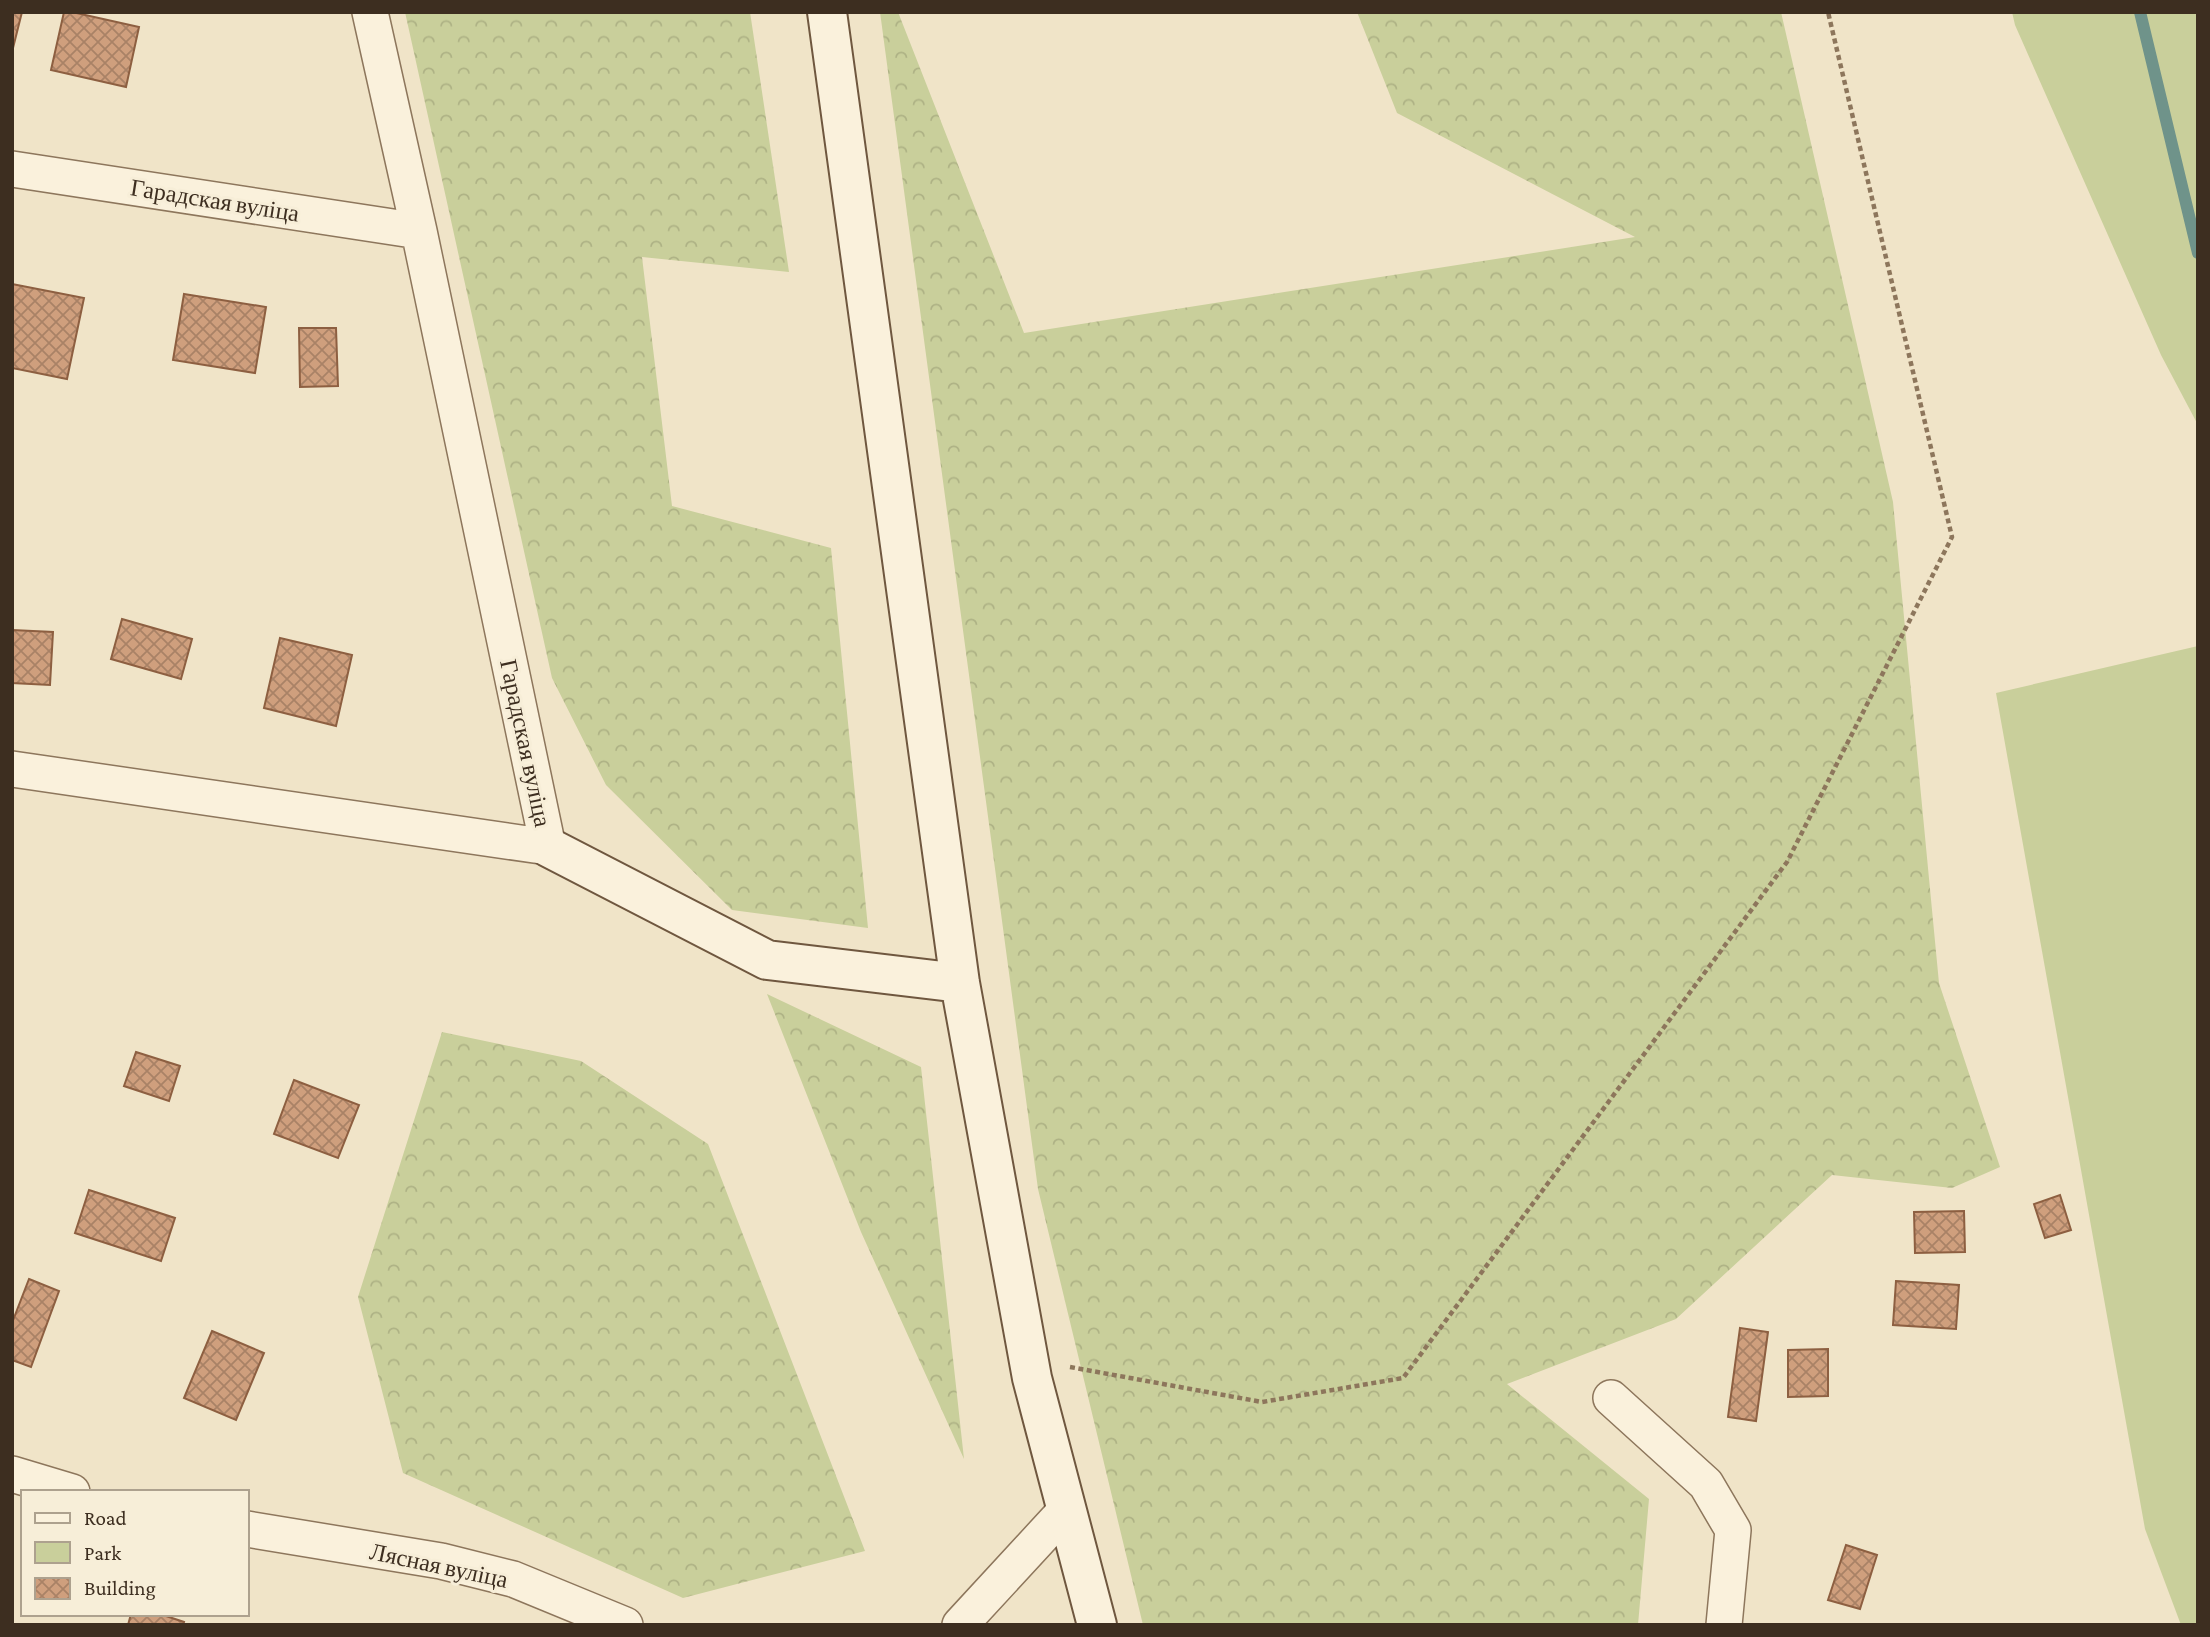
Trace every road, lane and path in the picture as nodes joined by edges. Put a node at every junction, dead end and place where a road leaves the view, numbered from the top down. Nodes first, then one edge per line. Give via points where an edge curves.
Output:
1 (370, 12) edge
2 (827, 12) edge
3 (1828, 12) edge
4 (12, 170) edge
5 (419, 231) junction
6 (12, 769) edge
7 (548, 847) junction
8 (960, 983) junction
9 (1030, 1369) junction
10 (1611, 1398) dead end
11 (12, 1474) edge
12 (65, 1490) edge
13 (1066, 1510) junction
14 (248, 1529) edge
15 (625, 1625) edge
16 (960, 1625) edge
17 (1097, 1625) edge
18 (1724, 1625) edge

1 - 5 street, Гарадская вуліца
2 - 8 street
3 - 9 path via 1952,537 1787,862 1403,1378 1262,1402
4 - 5 street, Гарадская вуліца
5 - 7 street, Гарадская вуліца
6 - 7 street, Гарадская вуліца
7 - 8 street via 768,960
8 - 9 street
9 - 13 street
10 - 18 street via 1706,1484 1733,1530
11 - 12 street
13 - 16 street
13 - 17 street
14 - 15 street, Лясная вуліца via 440,1561 513,1579

